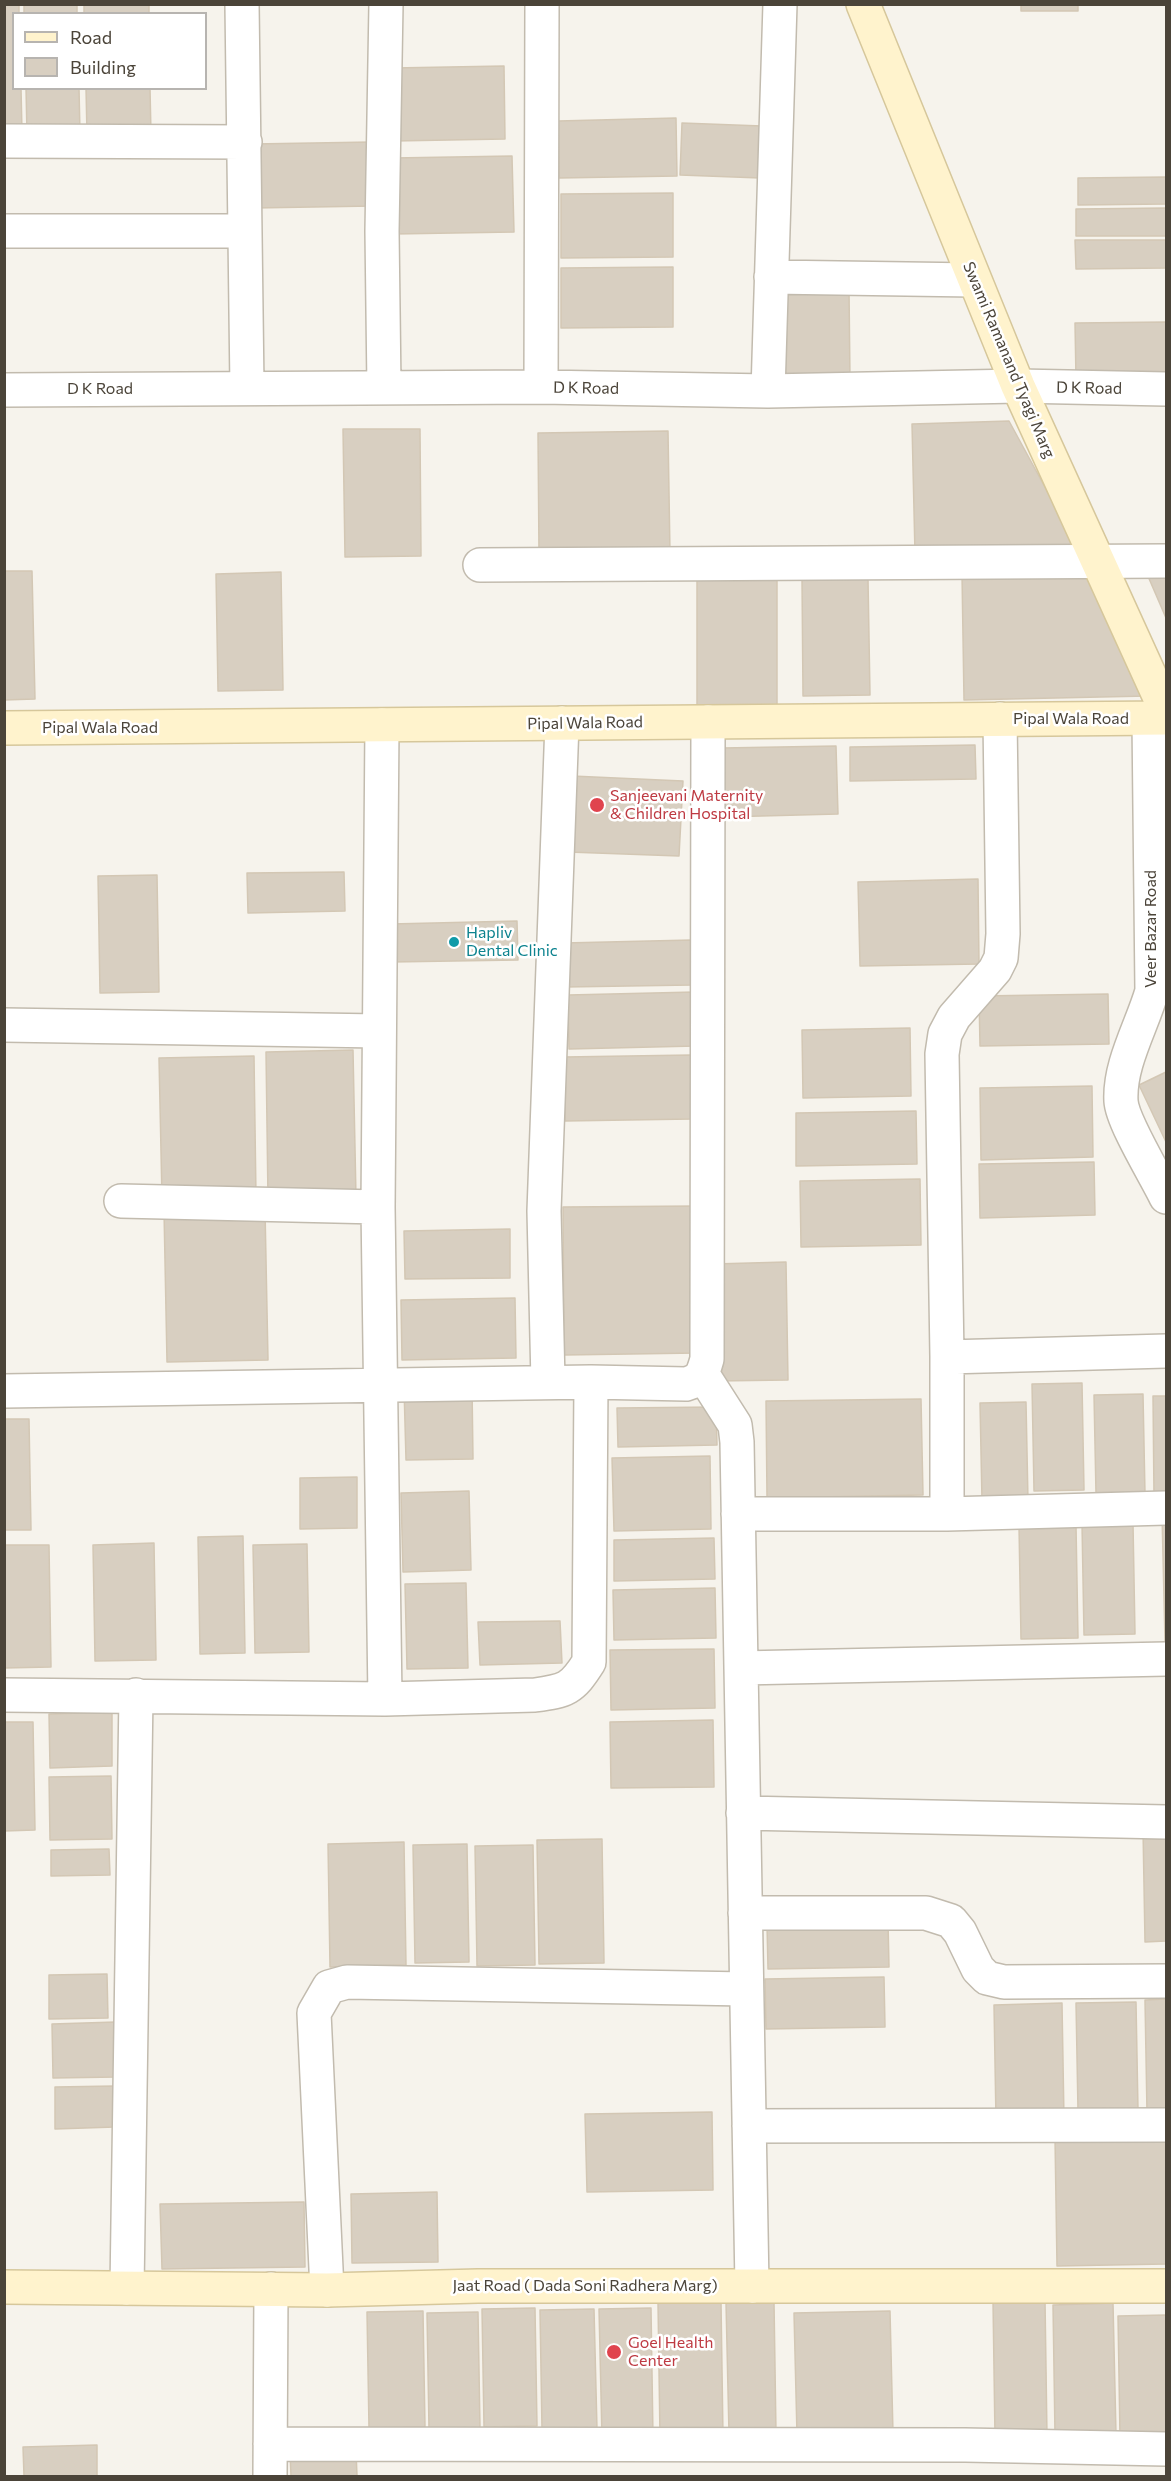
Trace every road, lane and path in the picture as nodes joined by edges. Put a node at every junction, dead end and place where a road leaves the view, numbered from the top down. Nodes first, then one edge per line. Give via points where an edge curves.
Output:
1 (242, 4) edge
2 (386, 4) edge
3 (542, 4) edge
4 (780, 4) edge
5 (863, 4) edge
6 (4, 141) edge
7 (245, 142) junction
8 (4, 231) edge
9 (244, 231) junction
10 (771, 277) junction
11 (975, 280) junction
12 (1018, 386) junction
13 (542, 387) junction
14 (247, 388) junction
15 (384, 388) junction
16 (1167, 389) edge
17 (4, 390) edge
18 (768, 391) junction
19 (1167, 561) edge
20 (1098, 562) junction
21 (480, 565) dead end
22 (1161, 716) edge
23 (1000, 719) junction
24 (708, 722) junction
25 (562, 723) junction
26 (382, 725) junction
27 (4, 728) edge
28 (4, 1025) edge
29 (379, 1030) junction
30 (1167, 1197) edge
31 (121, 1201) dead end
32 (378, 1207) junction
33 (1167, 1351) edge
34 (947, 1357) junction
35 (703, 1375) junction
36 (591, 1382) junction
37 (548, 1383) junction
38 (381, 1384) junction
39 (4, 1391) edge
40 (1167, 1508) edge
41 (738, 1514) junction
42 (947, 1514) junction
43 (1167, 1659) edge
44 (741, 1668) junction
45 (4, 1695) edge
46 (136, 1695) junction
47 (386, 1699) junction
48 (743, 1813) junction
49 (1167, 1821) edge
50 (745, 1913) junction
51 (1167, 1981) edge
52 (746, 1989) junction
53 (1167, 2125) edge
54 (748, 2126) junction
55 (752, 2286) junction
56 (1167, 2286) edge
57 (4, 2287) edge
58 (127, 2288) junction
59 (271, 2289) junction
60 (327, 2290) junction
61 (270, 2444) junction
62 (1167, 2449) edge
63 (270, 2476) edge

1 - 7 street
2 - 15 street
3 - 13 street
4 - 10 street
5 - 11 street, Swami Ramanand Tyagi Marg
6 - 7 street
7 - 9 street
8 - 9 street
9 - 14 street
10 - 11 street
10 - 18 street
11 - 12 street, Swami Ramanand Tyagi Marg
12 - 16 street, D K Road
12 - 18 street, D K Road
12 - 20 street, Swami Ramanand Tyagi Marg
13 - 15 street, D K Road
13 - 18 street, D K Road
14 - 15 street, D K Road
14 - 17 street, D K Road
19 - 20 street
20 - 21 street
20 - 22 street, Swami Ramanand Tyagi Marg
22 - 23 street, Pipal Wala Road
22 - 30 street, Veer Bazar Road via 1152,991 1125,1068 1121,1104
23 - 24 street, Pipal Wala Road
23 - 34 street via 1001,958 954,1017 945,1034 942,1054
24 - 25 street, Pipal Wala Road
24 - 35 street via 707,1359
25 - 26 street, Pipal Wala Road
25 - 37 street via 544,1211
26 - 27 street, Pipal Wala Road
26 - 29 street
28 - 29 street
29 - 32 street
31 - 32 street
32 - 38 street
33 - 34 street
34 - 42 street
35 - 36 street via 686,1384
35 - 41 street via 735,1425
36 - 37 street
36 - 47 street via 590,1662 577,1682 555,1692
37 - 38 street
38 - 39 street
38 - 47 street
40 - 42 street
41 - 42 street
41 - 44 street
43 - 44 street
44 - 48 street
45 - 46 street
46 - 47 street
46 - 58 street
48 - 49 street
48 - 50 street
50 - 51 street via 926,1913 951,1921 987,1978 1004,1982
50 - 52 street
52 - 54 street
52 - 60 street via 347,1982 329,1988 314,2013
53 - 54 street
54 - 55 street
55 - 56 street, Jaat Road ( Dada Soni Radhera Marg)
55 - 60 street, Jaat Road ( Dada Soni Radhera Marg)
57 - 58 street, Jaat Road ( Dada Soni Radhera Marg)
58 - 59 street, Jaat Road ( Dada Soni Radhera Marg)
59 - 60 street, Jaat Road ( Dada Soni Radhera Marg)
59 - 61 street
61 - 62 street
61 - 63 street

